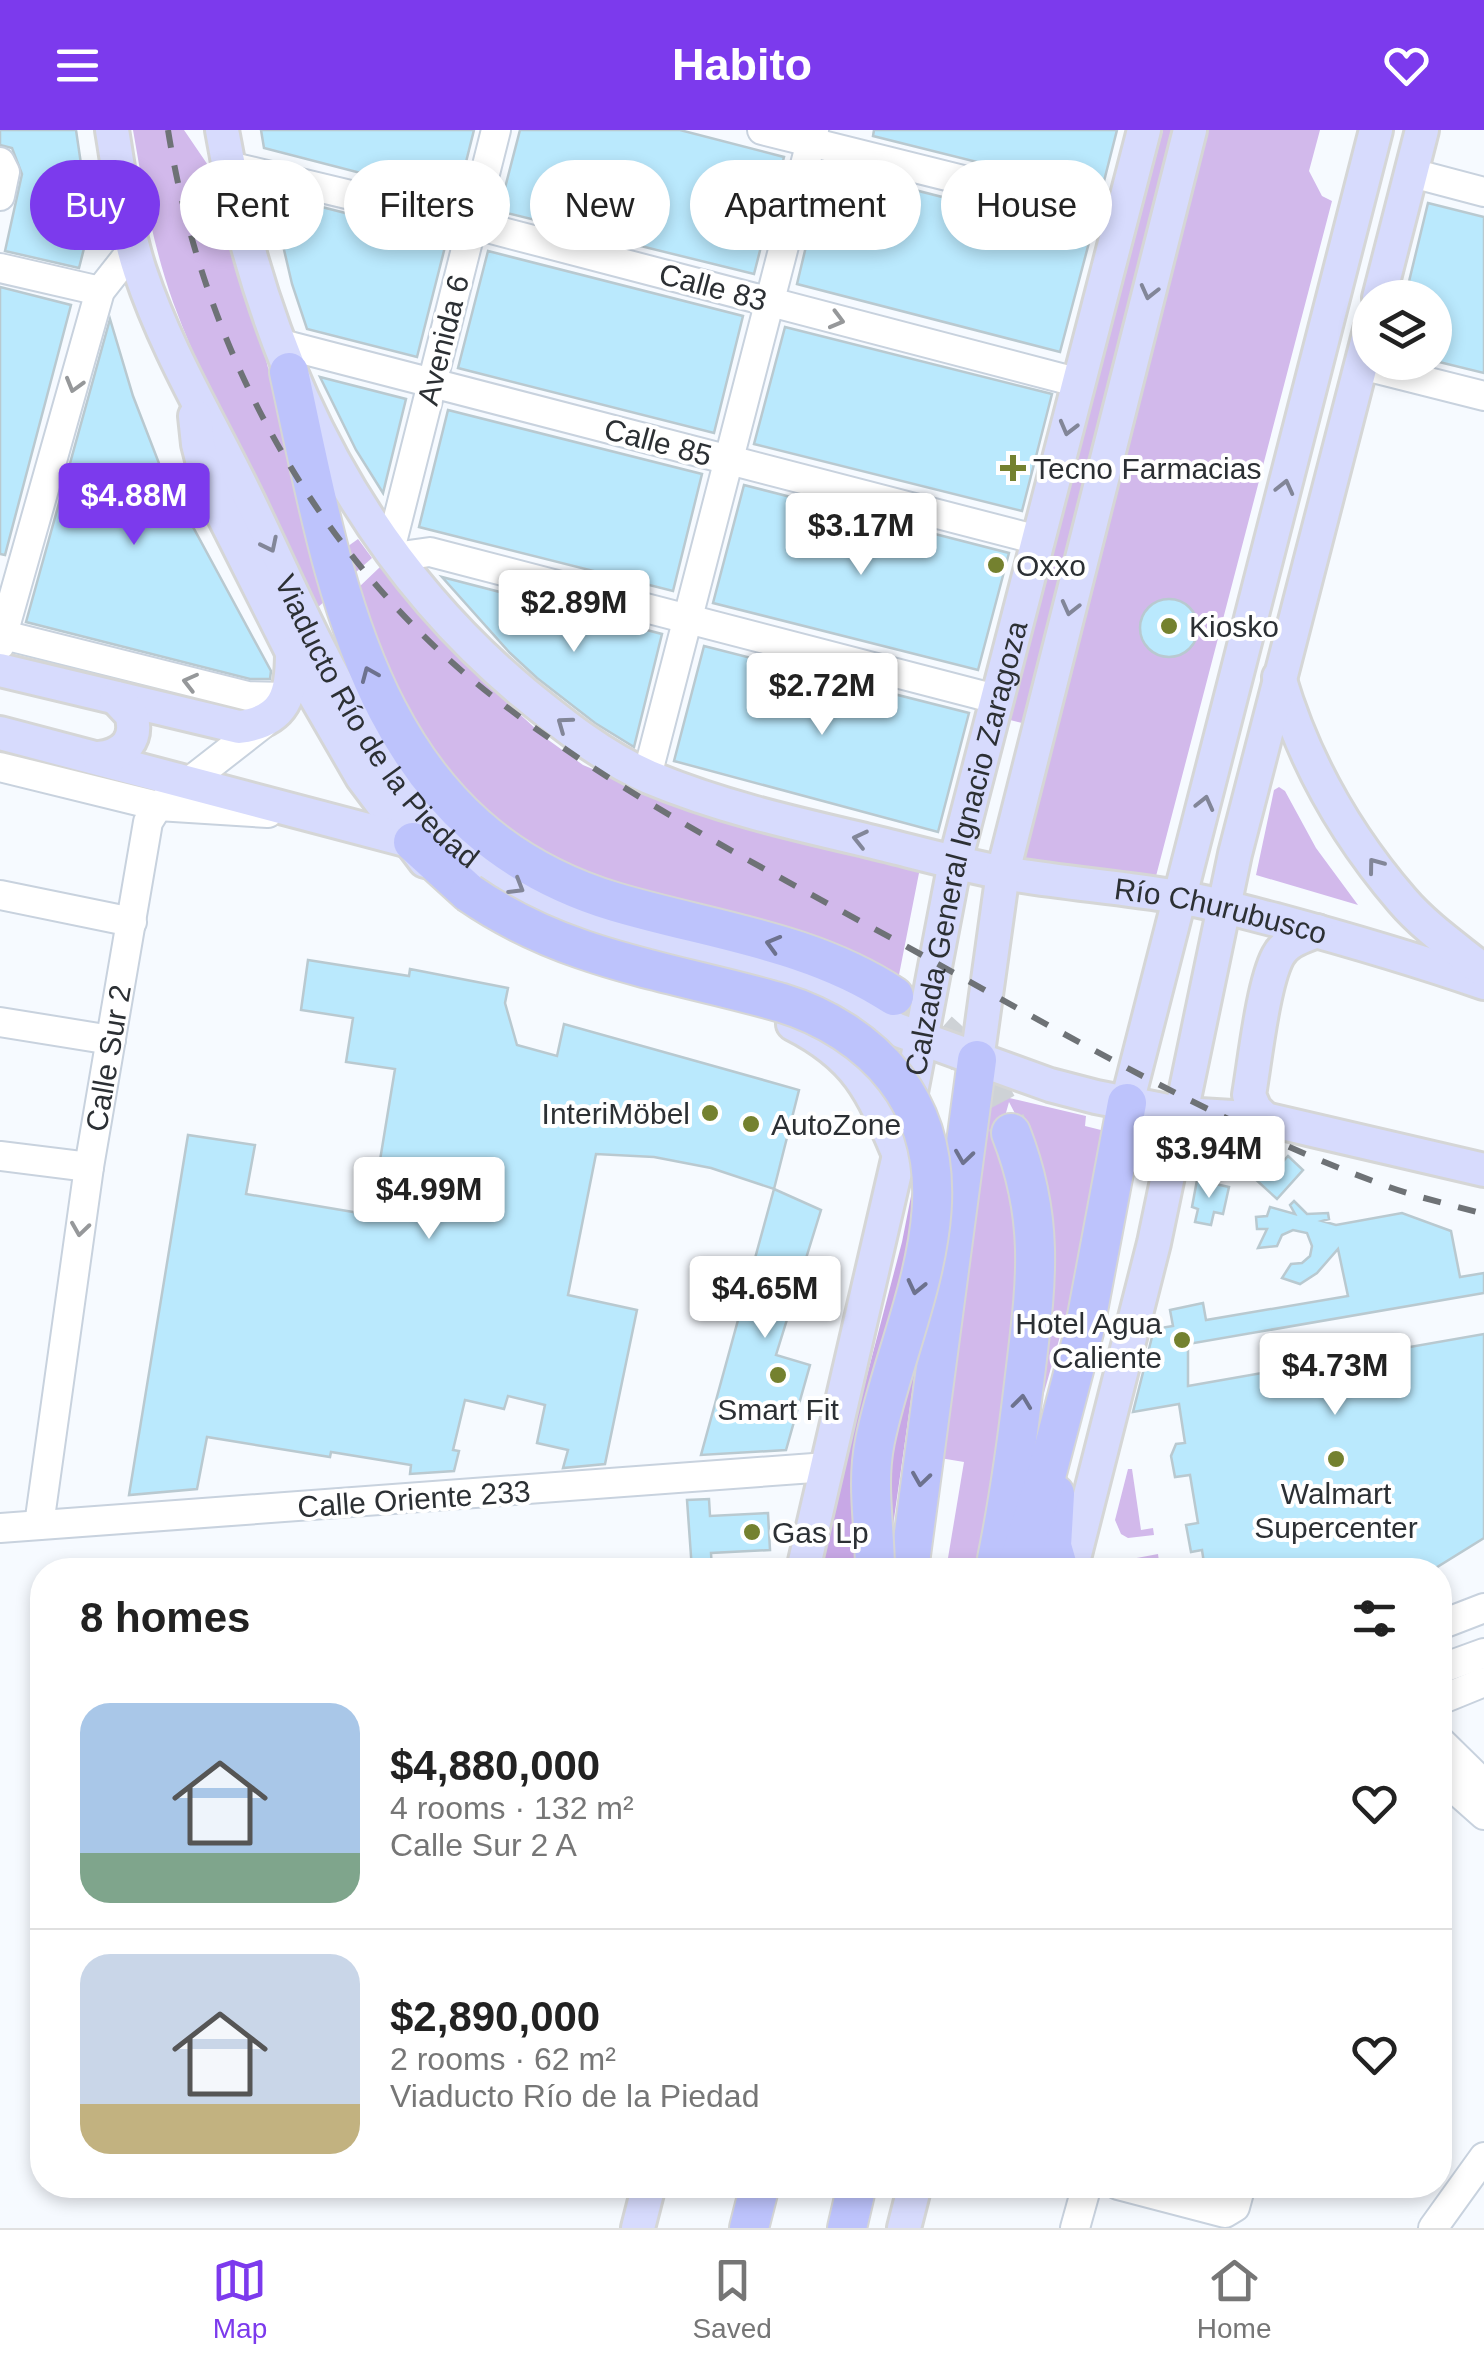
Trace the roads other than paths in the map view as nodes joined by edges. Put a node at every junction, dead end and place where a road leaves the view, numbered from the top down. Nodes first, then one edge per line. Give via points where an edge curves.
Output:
1 (112, 130) edge
2 (496, 130) edge
3 (762, 130) edge
4 (1144, 130) edge
5 (1190, 130) edge
6 (1376, 130) edge
7 (1422, 130) edge
8 (812, 136) edge
9 (220, 143) edge
10 (117, 160) edge
11 (488, 160) edge
12 (0, 162) edge
13 (1412, 173) junction
14 (344, 183) edge
15 (1484, 192) edge
16 (0, 196) edge
17 (1120, 218) junction
18 (510, 234) edge
19 (132, 250) edge
20 (133, 250) edge
21 (465, 250) edge
22 (0, 268) edge
23 (1383, 280) edge
24 (100, 292) junction
25 (770, 302) junction
26 (283, 358) junction
27 (1356, 380) edge
28 (1420, 380) edge
29 (432, 383) junction
30 (1080, 383) junction
31 (192, 396) junction
32 (1484, 396) edge
33 (728, 461) junction
34 (1038, 540) junction
35 (392, 553) junction
36 (1264, 569) junction
37 (686, 618) junction
38 (1, 638) edge
39 (292, 652) junction
40 (0, 670) edge
41 (1279, 678) junction
42 (116, 698) junction
43 (286, 698) junction
44 (996, 700) junction
45 (263, 724) junction
46 (0, 733) edge
47 (98, 758) junction
48 (0, 767) edge
49 (647, 776) junction
50 (186, 784) junction
51 (158, 806) junction
52 (314, 817) junction
53 (412, 842) junction
54 (955, 862) junction
55 (1004, 872) junction
56 (0, 895) edge
57 (1182, 897) junction
58 (1223, 907) junction
59 (132, 922) junction
60 (1317, 931) junction
61 (1484, 971) edge
62 (1484, 982) edge
63 (894, 996) tunnel mouth
64 (0, 1022) edge
65 (820, 1038) junction
66 (920, 1038) junction
67 (111, 1040) junction
68 (977, 1060) junction
69 (1127, 1103) junction
70 (1183, 1114) junction
71 (1265, 1119) junction
72 (1011, 1134) tunnel mouth
73 (898, 1155) junction
74 (0, 1156) edge
75 (89, 1167) junction
76 (1484, 1170) edge
77 (1084, 1332) junction
78 (827, 1467) junction
79 (39, 1525) junction
80 (0, 1528) edge
81 (805, 1558) edge
82 (874, 1558) edge
83 (911, 1558) edge
84 (998, 1558) edge
85 (1020, 1558) edge
86 (1056, 1558) edge
87 (1074, 1558) edge
88 (1484, 1608) edge
89 (1452, 1620) edge
90 (1484, 1653) edge
91 (1452, 1665) edge
92 (1484, 1682) edge
93 (1452, 1695) edge
94 (1452, 1753) edge
95 (1484, 1784) edge
96 (1452, 1793) edge
97 (1484, 1815) edge
98 (1484, 2157) edge
99 (646, 2198) edge
100 (739, 2198) edge
101 (757, 2198) edge
102 (854, 2198) edge
103 (912, 2198) edge
104 (1083, 2198) edge
105 (1166, 2198) edge
106 (1237, 2198) edge
107 (638, 2228) edge
108 (738, 2228) edge
109 (749, 2228) edge
110 (847, 2228) edge
111 (904, 2228) edge
112 (1075, 2228) edge
113 (1434, 2228) edge

1 - 10 main road, Viaducto Río de la Piedad
2 - 11 street, Avenida 6
3 - 8 street
4 - 17 main road, Calzada General Ignacio Zaragoza
5 -> 55 main road, Calzada General Ignacio Zaragoza
36 -> 6 main road
7 - 13 main road
8 - 17 street
8 - 25 street
9 - 14 street, Calle 83
9 - 26 main road
12 - 16 street
13 - 15 street
13 - 23 main road
17 - 30 main road, Calzada General Ignacio Zaragoza
18 - 25 street, Calle 83
19 - 24 street
20 - 31 main road, Viaducto Río de la Piedad
21 - 29 street, Avenida 6
22 - 24 street
24 -> 38 street
25 -> 30 street, Calle 83
25 - 33 street
26 - 29 street, Calle 85
26 - 35 main road via 341,479
63 -> 26 highway via 853,970 813,956 563,882 509,851 444,796 396,730 360,654
27 - 41 main road
28 - 32 street
29 - 33 street, Calle 85
29 - 35 street, Avenida 6
30 -> 34 main road, Calzada General Ignacio Zaragoza
31 - 39 main road via 209,487
31 -> 66 main road, Viaducto Río de la Piedad via 371,741 412,802 457,847 566,912 814,984
33 - 34 street, Calle 85
33 - 37 street
34 - 44 main road, Calzada General Ignacio Zaragoza
35 - 37 street via 430,552
49 -> 35 main road via 508,680
36 - 41 main road
57 -> 36 main road
37 - 44 street
37 - 49 street
43 -> 38 street via 248,696
39 - 43 main road
39 - 53 main road via 362,777
40 - 42 main road
41 - 58 main road
61 -> 41 main road via 1404,902 1352,835 1307,754
42 - 45 main road via 240,727
42 - 47 main road via 131,714 132,738 122,751
43 - 45 main road
44 - 54 main road, Calzada General Ignacio Zaragoza
45 - 50 street
46 - 47 main road
47 - 50 main road
48 - 51 street
54 -> 49 main road via 755,813
50 - 51 street
50 - 52 main road
51 - 52 street
51 - 59 street, Calle Sur 2 via 148,822
52 - 53 main road
53 - 65 main road via 450,899 532,950 790,1023
53 -> 82 highway, bridge via 469,894 528,930 806,1011 873,1054 903,1088 929,1144 934,1183 924,1251 875,1443
54 - 55 main road, Río Churubusco
54 - 66 main road, Calzada General Ignacio Zaragoza
55 - 57 main road, Río Churubusco
55 - 68 main road, Calzada General Ignacio Zaragoza
56 - 59 street
57 - 58 main road, Río Churubusco
57 - 69 main road
58 - 60 main road, Río Churubusco
58 - 70 main road
59 - 67 street, Calle Sur 2
60 - 62 main road, Río Churubusco
60 - 71 main road via 1292,940 1272,974 1249,1095
64 - 67 street
65 - 66 main road via 870,1045
65 - 73 main road via 865,1084
66 - 68 main road
66 - 73 main road, Calzada General Ignacio Zaragoza
67 - 75 street, Calle Sur 2
68 - 69 main road
68 -> 83 highway, Calzada General Ignacio Zaragoza
69 - 70 main road
69 - 77 highway
70 - 71 main road
70 - 87 main road
71 - 76 main road
84 -> 72 highway via 1038,1263 1033,1205
73 - 78 main road, Calzada General Ignacio Zaragoza
74 - 75 street
75 -> 79 street, Calle Sur 2
77 - 85 highway
77 - 86 highway via 1052,1508
78 - 79 street, Calle Oriente 233
78 - 81 main road, Calzada General Ignacio Zaragoza
79 - 80 street, Calle Oriente 233
88 - 89 street
90 - 91 street
92 - 93 street
94 - 95 street
96 - 97 street
98 - 113 street
99 - 107 main road
100 - 108 highway
101 - 109 highway
102 - 110 highway
103 - 111 main road
104 - 112 street
105 - 106 street via 1224,2214

